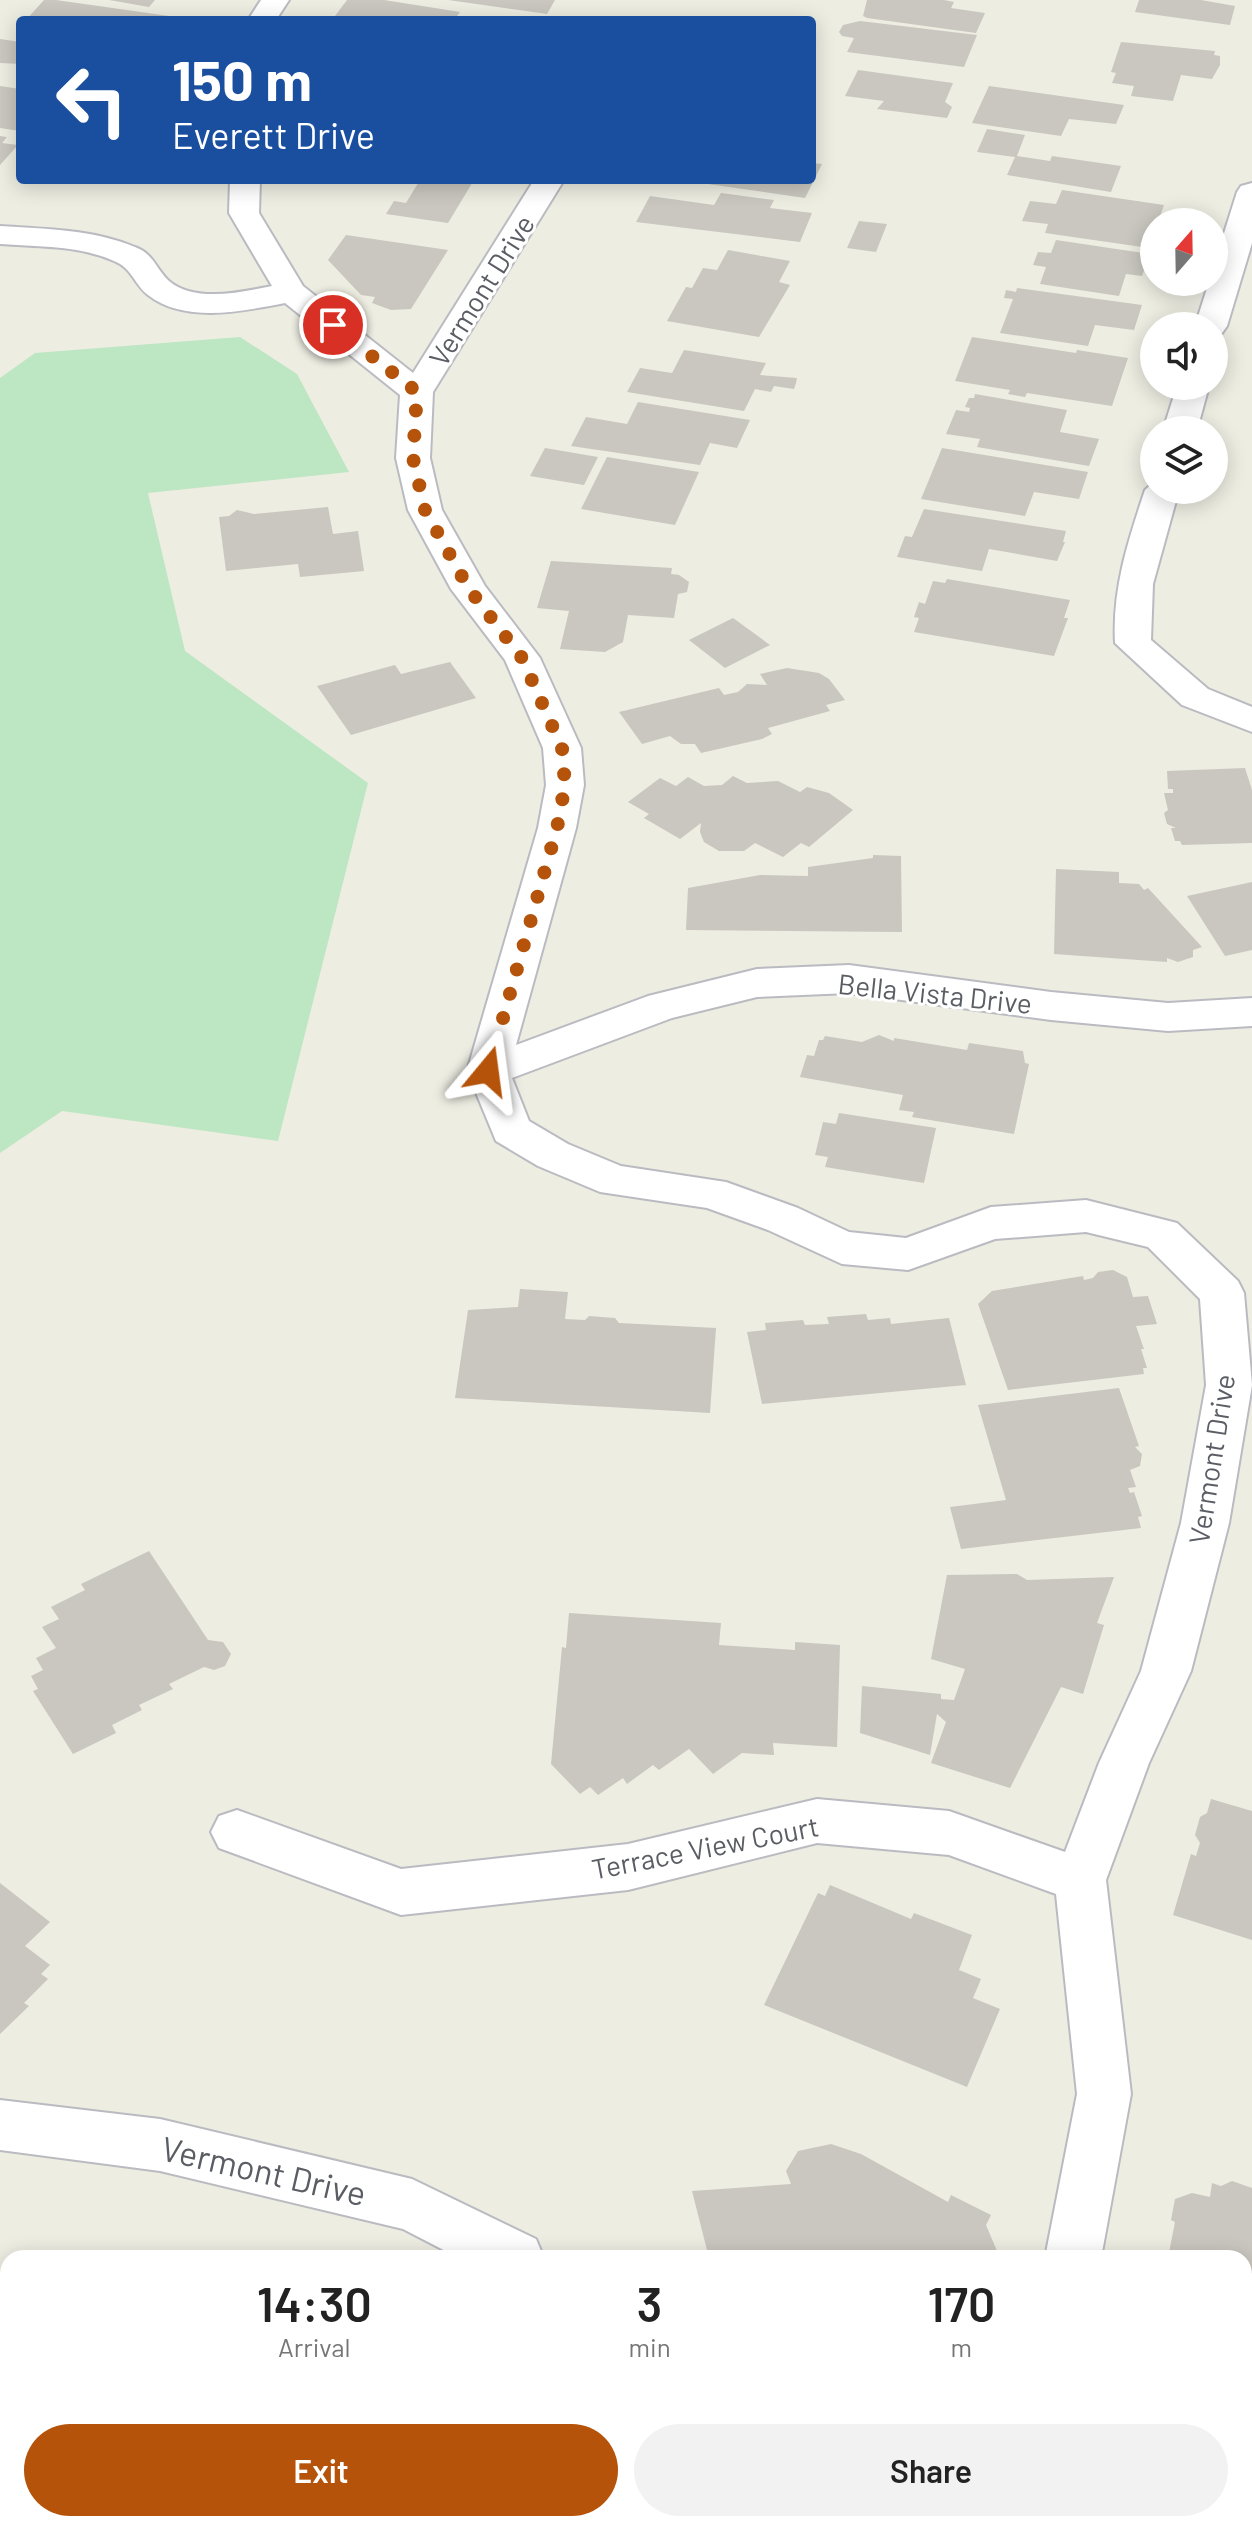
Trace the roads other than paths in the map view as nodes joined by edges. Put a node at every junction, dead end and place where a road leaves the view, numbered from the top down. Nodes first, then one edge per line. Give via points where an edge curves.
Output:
1 (245, 184) edge
2 (547, 184) edge
3 (1252, 192) edge
4 (0, 235) edge
5 (291, 292) junction
6 (1215, 312) edge
7 (417, 392) junction
8 (1158, 504) edge
9 (1252, 720) edge
10 (1252, 1012) edge
11 (488, 1071) junction
12 (237, 1832) dead end
13 (1080, 1880) junction
14 (0, 2125) edge
15 (500, 2250) edge
16 (1075, 2250) edge

1 - 5 street via 244,213
2 - 7 street, Vermont Drive
3 - 6 street
4 - 5 street via 113,249 141,263 151,282 168,295 196,301
5 - 7 street
7 - 11 street, Vermont Drive via 413,458 425,510 469,589 522,658 562,748 565,785 557,828
8 - 9 street via 1130,613 1133,643 1195,697
10 - 11 street, Bella Vista Drive via 1168,1017 849,979 757,983 662,1006
11 - 13 street, Vermont Drive via 511,1130 615,1181 711,1193 842,1248 908,1254 991,1223 1086,1216 1162,1234 1222,1293 1229,1385 1205,1523 1166,1671
12 - 13 street, Terrace View Court via 401,1892 628,1867 817,1821 949,1833
13 - 16 street, Vermont Drive via 1104,2094
14 - 15 street, Vermont Drive via 160,2145 412,2205

